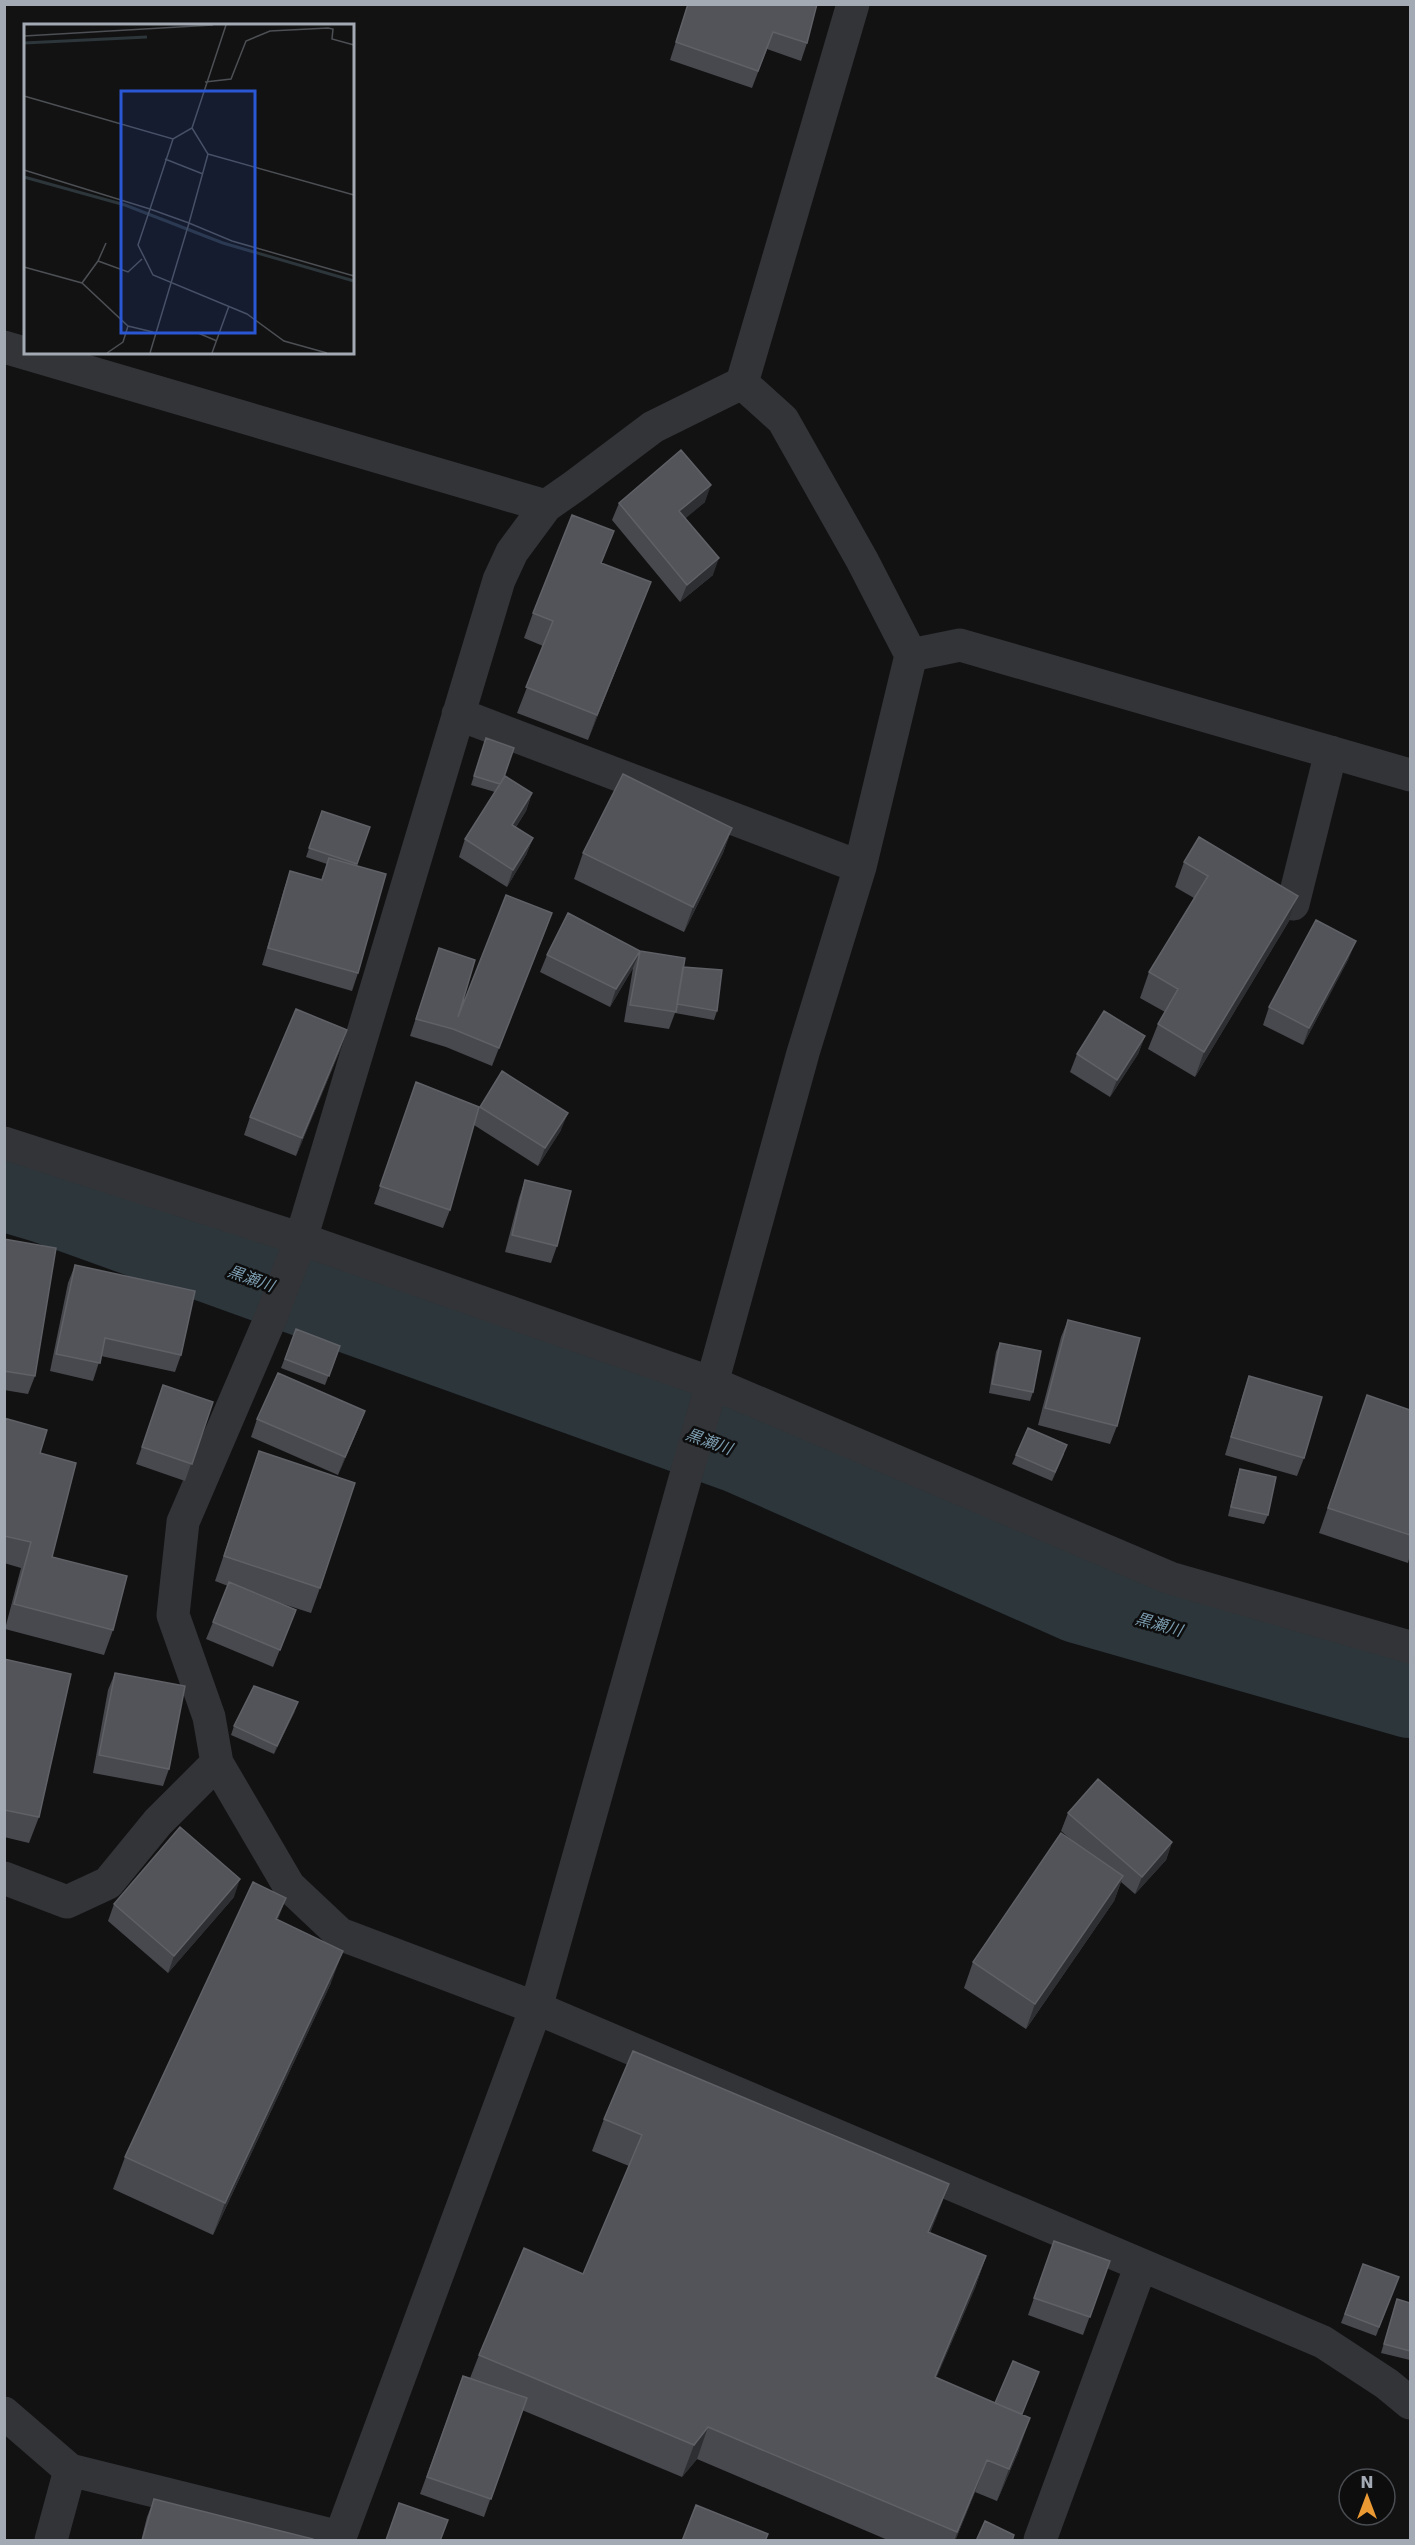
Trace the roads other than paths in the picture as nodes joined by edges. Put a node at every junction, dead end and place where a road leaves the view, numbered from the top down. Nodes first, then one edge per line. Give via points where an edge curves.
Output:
1 (853, 4) edge
2 (4, 347) edge
3 (24, 353) edge
4 (28, 354) edge
5 (742, 384) junction
6 (546, 506) junction
7 (911, 655) junction
8 (458, 714) junction
9 (1331, 752) junction
10 (1410, 775) edge
11 (860, 867) junction
12 (1293, 904) edge
13 (4, 1143) edge
14 (301, 1239) junction
15 (712, 1383) junction
16 (1410, 1647) edge
17 (217, 1763) junction
18 (4, 1878) edge
19 (536, 2008) junction
20 (1141, 2265) junction
21 (1410, 2403) edge
22 (4, 2413) edge
23 (70, 2470) junction
24 (340, 2539) edge
25 (51, 2541) edge
26 (1040, 2541) edge

1 - 5 street
2 - 3 street
4 - 6 street
5 - 6 street via 653,427
5 - 7 street via 783,420
6 - 8 street via 512,552 499,580
7 - 9 street via 960,645
7 - 11 street
8 - 11 street
8 - 14 street
9 - 10 street
9 - 12 street
11 - 15 street via 803,1053
13 - 14 street
14 - 15 street
14 - 17 street via 183,1522 173,1615 209,1717
15 - 16 street via 1170,1578
15 - 19 street
17 - 18 street via 159,1822 108,1883 67,1902
17 - 19 street via 289,1886 340,1934
19 - 20 street
19 - 24 street
20 - 21 street via 1323,2342
20 - 26 street
22 - 23 street
23 - 24 street
23 - 25 street

